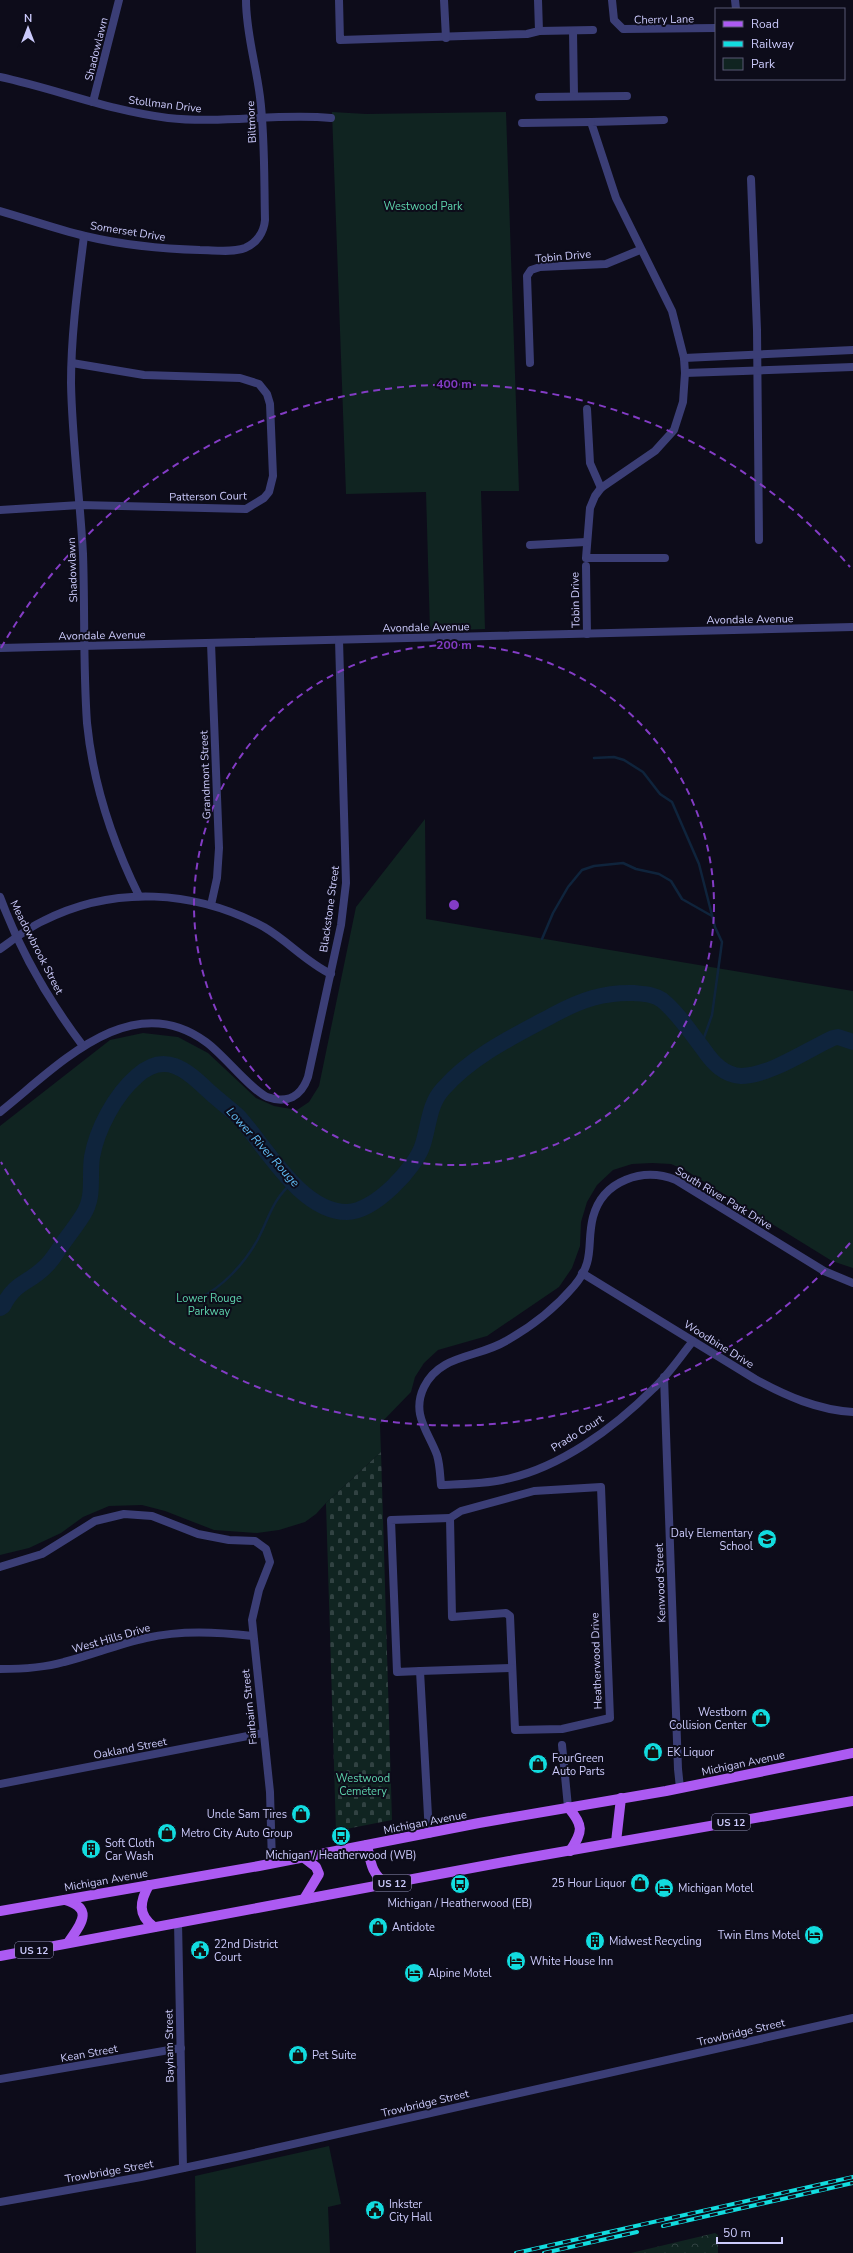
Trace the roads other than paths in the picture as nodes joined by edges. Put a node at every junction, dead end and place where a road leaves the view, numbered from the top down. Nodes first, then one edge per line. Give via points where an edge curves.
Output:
1 (119, 0) edge
2 (246, 0) edge
3 (339, 0) edge
4 (444, 0) edge
5 (538, 0) edge
6 (612, 0) edge
7 (715, 28) edge
8 (573, 30) junction
9 (593, 30) dead end
10 (539, 31) junction
11 (446, 38) junction
12 (0, 77) edge
13 (574, 96) junction
14 (627, 96) dead end
15 (539, 97) dead end
16 (93, 102) junction
17 (331, 118) dead end
18 (262, 119) junction
19 (664, 120) dead end
20 (591, 122) junction
21 (522, 123) dead end
22 (751, 179) dead end
23 (0, 211) edge
24 (84, 236) junction
25 (255, 242) joint
26 (640, 250) junction
27 (853, 350) edge
28 (758, 355) junction
29 (684, 358) junction
30 (72, 363) junction
31 (530, 363) dead end
32 (853, 367) edge
33 (758, 370) junction
34 (685, 373) junction
35 (587, 409) dead end
36 (600, 488) junction
37 (80, 505) junction
38 (0, 510) edge
39 (759, 540) dead end
40 (586, 542) junction
41 (530, 545) dead end
42 (666, 558) dead end
43 (586, 566) dead end
44 (853, 627) edge
45 (587, 634) junction
46 (339, 640) junction
47 (211, 643) junction
48 (86, 646) junction
49 (0, 648) edge
50 (139, 896) junction
51 (0, 897) edge
52 (211, 905) junction
53 (17, 937) junction
54 (0, 949) edge
55 (331, 974) junction
56 (83, 1046) junction
57 (0, 1112) edge
58 (582, 1273) junction
59 (853, 1282) edge
60 (693, 1341) junction
61 (664, 1377) junction
62 (853, 1412) edge
63 (441, 1485) joint
64 (450, 1518) junction
65 (0, 1567) edge
66 (253, 1636) junction
67 (512, 1668) junction
68 (0, 1669) edge
69 (420, 1671) junction
70 (263, 1733) junction
71 (562, 1745) dead end
72 (853, 1752) edge
73 (0, 1784) edge
74 (680, 1788) junction
75 (621, 1798) junction
76 (853, 1800) edge
77 (568, 1807) junction
78 (429, 1834) junction
79 (616, 1842) junction
80 (367, 1845) junction
81 (570, 1850) junction
82 (303, 1857) junction
83 (272, 1864) junction
84 (386, 1884) junction
85 (149, 1885) junction
86 (304, 1899) junction
87 (64, 1900) junction
88 (0, 1911) edge
89 (178, 1922) junction
90 (154, 1927) junction
91 (68, 1943) junction
92 (0, 1956) edge
93 (853, 2018) edge
94 (181, 2048) junction
95 (0, 2079) edge
96 (183, 2168) junction
97 (0, 2202) edge

1 - 16 street, Shadowlawn
2 - 18 street, Biltmore via 246,19 258,80
3 - 11 street via 340,40
4 - 11 street
5 - 10 street
6 - 7 street, Cherry Lane via 614,20 623,29
8 - 9 street
8 - 10 street
8 - 13 street
10 - 11 street via 527,34
12 - 16 street, Stollman Drive
13 - 14 street
13 - 15 street
16 - 18 street, Stollman Drive via 169,118
17 - 18 street, Stollman Drive via 314,116
18 - 25 street, Biltmore via 265,220
19 - 20 street
20 - 21 street
20 - 26 street, Tobin Drive via 616,198
22 - 28 street
23 - 24 street, Somerset Drive
24 - 25 street, Somerset Drive via 131,245 180,250 235,250
24 - 30 street, Shadowlawn
26 - 29 street, Tobin Drive via 672,311
26 - 31 street, Tobin Drive via 606,264 540,267 531,270 527,276
27 - 28 street
28 - 29 street
28 - 33 street
29 - 34 street, Tobin Drive
30 - 37 street, Shadowlawn via 73,429
30 - 37 street, Patterson Court via 144,375 247,379 264,390 271,411 273,476 269,492 254,506 197,508
32 - 33 street
33 - 34 street
33 - 39 street
34 - 36 street, Tobin Drive via 683,402 674,430 655,451
35 - 36 street via 590,463
36 - 40 street, Tobin Drive via 590,508
37 - 38 street, Patterson Court
37 - 48 street, Shadowlawn
40 - 41 street
40 - 42 street, Tobin Drive via 586,558
43 - 45 street, Tobin Drive
44 - 45 street, Avondale Avenue
45 - 46 street, Avondale Avenue
46 - 47 street, Avondale Avenue
46 - 55 street, Blackstone Street via 347,864 341,925
47 - 48 street, Avondale Avenue
47 - 52 street, Grandmont Street via 218,848 217,878
48 - 49 street, Avondale Avenue
48 - 50 street, Shadowlawn via 88,724 96,779 113,839
50 - 52 street via 178,898
50 - 53 street via 105,900 74,908 42,921
51 - 53 street, Meadowbrook Street
52 - 55 street via 265,928
53 - 54 street
53 - 56 street, Meadowbrook Street via 48,996
55 - 56 street, Blackstone Street via 306,1084 298,1094 289,1099 276,1100 267,1097 206,1042 170,1026 148,1023 126,1026
56 - 57 street
58 - 59 street, South River Park Drive via 590,1252 594,1217 602,1199 625,1179 639,1174 651,1174 676,1180 824,1271
58 - 60 street, Woodbine Drive
58 - 63 street, South River Park Drive via 560,1301 520,1332 490,1349 448,1362 428,1379 420,1397 419,1414 437,1456
60 - 61 street, Prado Court
60 - 62 street, Woodbine Drive via 780,1393 824,1408
61 - 63 street, Prado Court via 611,1425 553,1462 502,1480
61 - 74 street, Kenwood Street
64 - 67 street, Heatherwood Drive via 452,1616 506,1613 510,1616
64 - 67 street, Heatherwood Drive via 461,1511 534,1491 600,1487 610,1718 562,1729 515,1730
64 - 69 street, Heatherwood Drive via 391,1520 396,1672
65 - 66 street, Fairbairn Street via 42,1554 95,1521 124,1514 152,1516 208,1537 255,1542 268,1552 270,1562 254,1603
66 - 68 street, West Hills Drive via 206,1632 164,1635 125,1643 63,1663 23,1669
66 - 70 street, Fairbairn Street
67 - 69 street
69 - 78 street
70 - 73 street, Oakland Street
70 - 83 street, Fairbairn Street via 270,1792
71 - 77 street
72 - 74 main road, Michigan Avenue
74 - 75 main road, Michigan Avenue
75 - 77 main road, Michigan Avenue
75 - 79 main road
76 - 79 main road, US 12
77 - 78 main road, Michigan Avenue
77 - 81 main road via 579,1819 580,1831 580,1836
78 - 80 main road, Michigan Avenue
79 - 81 main road, US 12
80 - 82 main road, Michigan Avenue
80 - 84 main road via 374,1873
81 - 84 main road, US 12
82 - 83 main road, Michigan Avenue
82 - 86 main road via 316,1867 319,1874
83 - 85 main road, Michigan Avenue
84 - 86 main road, US 12
85 - 87 main road, Michigan Avenue
85 - 90 main road via 142,1898 141,1910
86 - 89 main road, US 12
87 - 88 main road, Michigan Avenue
87 - 91 main road via 73,1902 80,1908 83,1917 83,1923
89 - 90 main road, US 12
89 - 94 street, Bayham Street
90 - 91 main road, US 12
91 - 92 main road, US 12
93 - 96 street, Trowbridge Street
94 - 95 street, Kean Street
94 - 96 street, Bayham Street
96 - 97 street, Trowbridge Street

